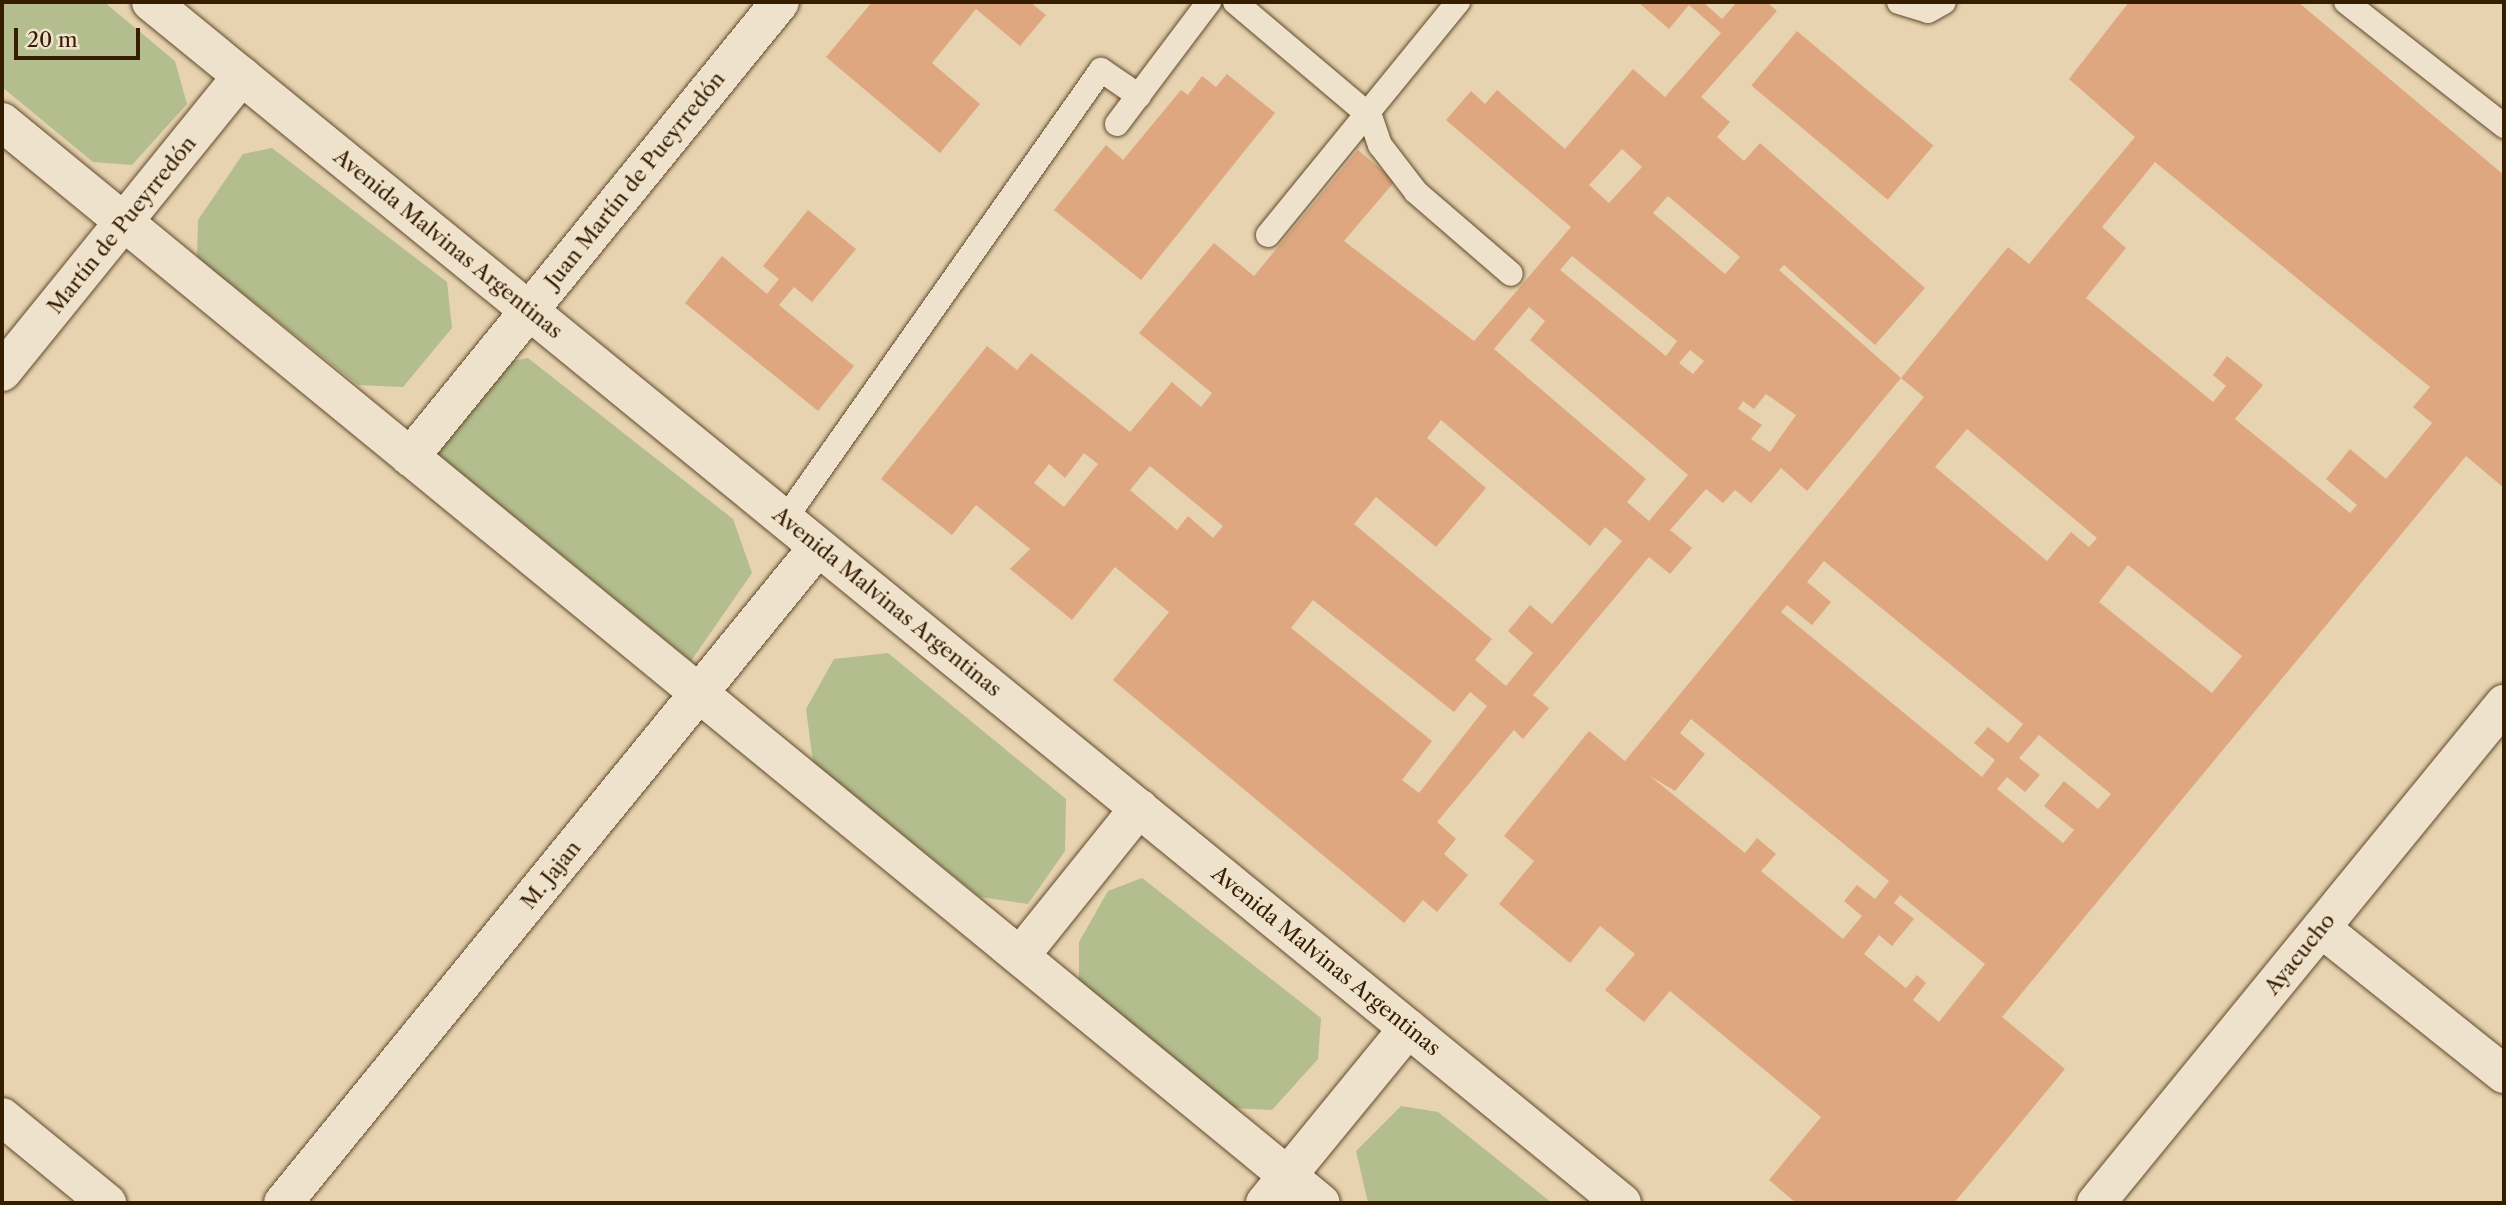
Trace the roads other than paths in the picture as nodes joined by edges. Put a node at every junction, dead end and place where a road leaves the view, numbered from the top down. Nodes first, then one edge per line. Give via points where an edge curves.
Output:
1 (151, 2) edge
2 (780, 2) edge
3 (1209, 2) edge
4 (1235, 2) edge
5 (1458, 2) edge
6 (1899, 2) edge
7 (1944, 2) edge
8 (2346, 2) edge
9 (242, 76) junction
10 (1139, 96) junction
11 (1370, 116) junction
12 (2, 122) edge
13 (1117, 124) dead end
14 (2504, 126) edge
15 (125, 223) junction
16 (1268, 235) dead end
17 (1511, 274) dead end
18 (529, 310) junction
19 (2, 372) edge
20 (410, 457) junction
21 (785, 519) junction
22 (818, 547) junction
23 (699, 694) junction
24 (2504, 704) edge
25 (1139, 808) junction
26 (2321, 928) junction
27 (1020, 956) junction
28 (1408, 1028) junction
29 (2504, 1074) edge
30 (2, 1117) edge
31 (1277, 1190) edge
32 (107, 1203) edge
33 (283, 1203) edge
34 (1321, 1203) edge
35 (1622, 1203) edge
36 (2096, 1203) edge

1 - 9 main road, Avenida Malvinas Argentinas
2 - 18 main road, Juan Martín de Pueyrredón
3 - 10 lane
4 - 11 lane
5 - 11 lane
6 - 7 lane via 1928,11
8 - 14 lane
9 - 15 main road, Martín de Pueyrredón
9 - 18 main road, Avenida Malvinas Argentinas
10 - 13 lane
10 - 21 lane via 1101,70
11 - 16 lane
11 - 17 lane via 1380,145 1416,192
12 - 15 main road
15 - 19 main road, Martín de Pueyrredón
15 - 20 main road
18 - 20 main road, Juan Martín de Pueyrredón
18 - 21 main road, Avenida Malvinas Argentinas
20 - 23 main road
21 - 22 main road, Avenida Malvinas Argentinas
22 - 23 main road, M. Jajan
22 - 25 main road, Avenida Malvinas Argentinas
23 - 27 main road
23 - 33 main road, M. Jajan
24 - 26 main road, Ayacucho
25 - 27 main road
25 - 28 main road, Avenida Malvinas Argentinas
26 - 29 main road
26 - 36 main road, Ayacucho
27 - 31 main road
28 - 31 main road
28 - 35 main road, Avenida Malvinas Argentinas
30 - 32 main road
31 - 34 main road

